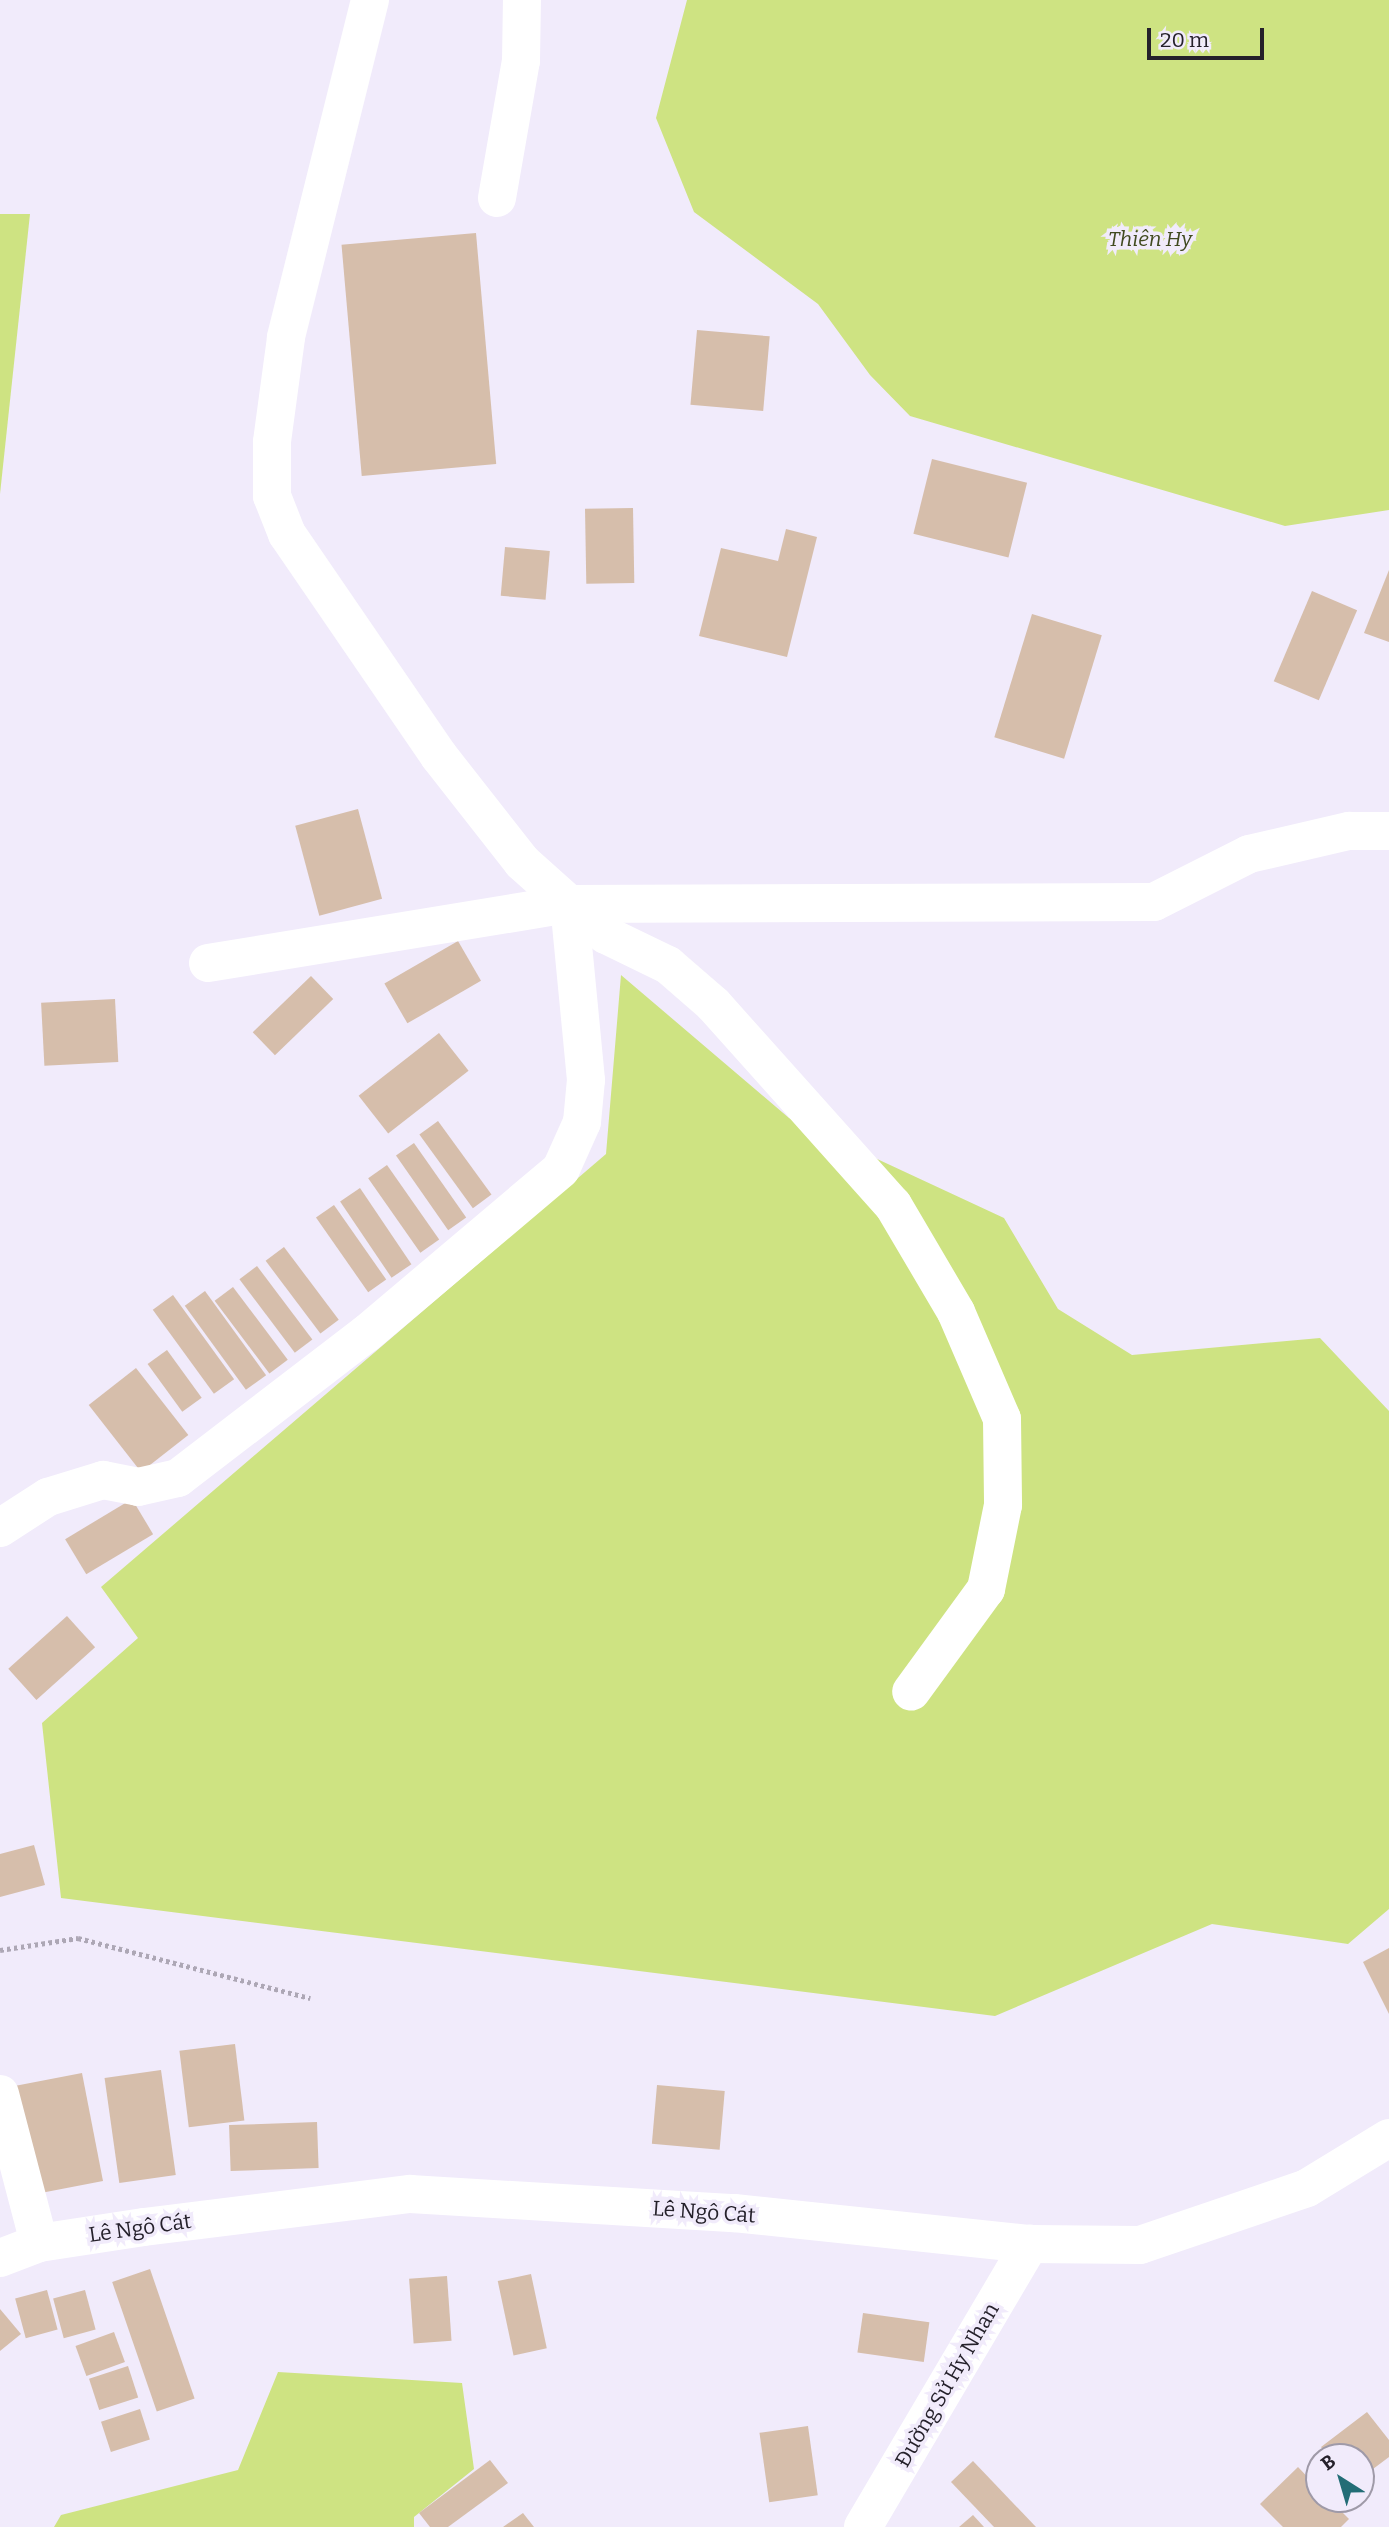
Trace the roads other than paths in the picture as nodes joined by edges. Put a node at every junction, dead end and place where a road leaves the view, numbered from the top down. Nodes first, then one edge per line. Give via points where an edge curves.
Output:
1 (370, 0) edge
2 (523, 0) edge
3 (497, 198) dead end
4 (1389, 831) edge
5 (569, 904) junction
6 (208, 963) dead end
7 (0, 1528) edge
8 (911, 1692) dead end
9 (0, 2094) edge
10 (1389, 2138) edge
11 (39, 2243) junction
12 (1030, 2244) junction
13 (0, 2258) edge
14 (863, 2527) edge

1 - 5 street via 286,338 272,442 272,496 287,534 439,756 522,862
2 - 3 street via 521,61
4 - 5 street via 1349,831 1249,854 1154,902
5 - 6 street
5 - 7 street via 586,1080 582,1122 561,1169 366,1334 178,1478 138,1487 103,1480 48,1497
5 - 8 street via 606,935 668,965 713,1004 893,1205 956,1312 1002,1419 1003,1505 986,1589
9 - 11 street
10 - 12 street, Lê Ngô Cát via 1307,2188 1140,2245
11 - 12 street, Lê Ngô Cát via 410,2194 734,2213
11 - 13 street, Lê Ngô Cát
12 - 14 street, Đường Sử Hy Nhan

